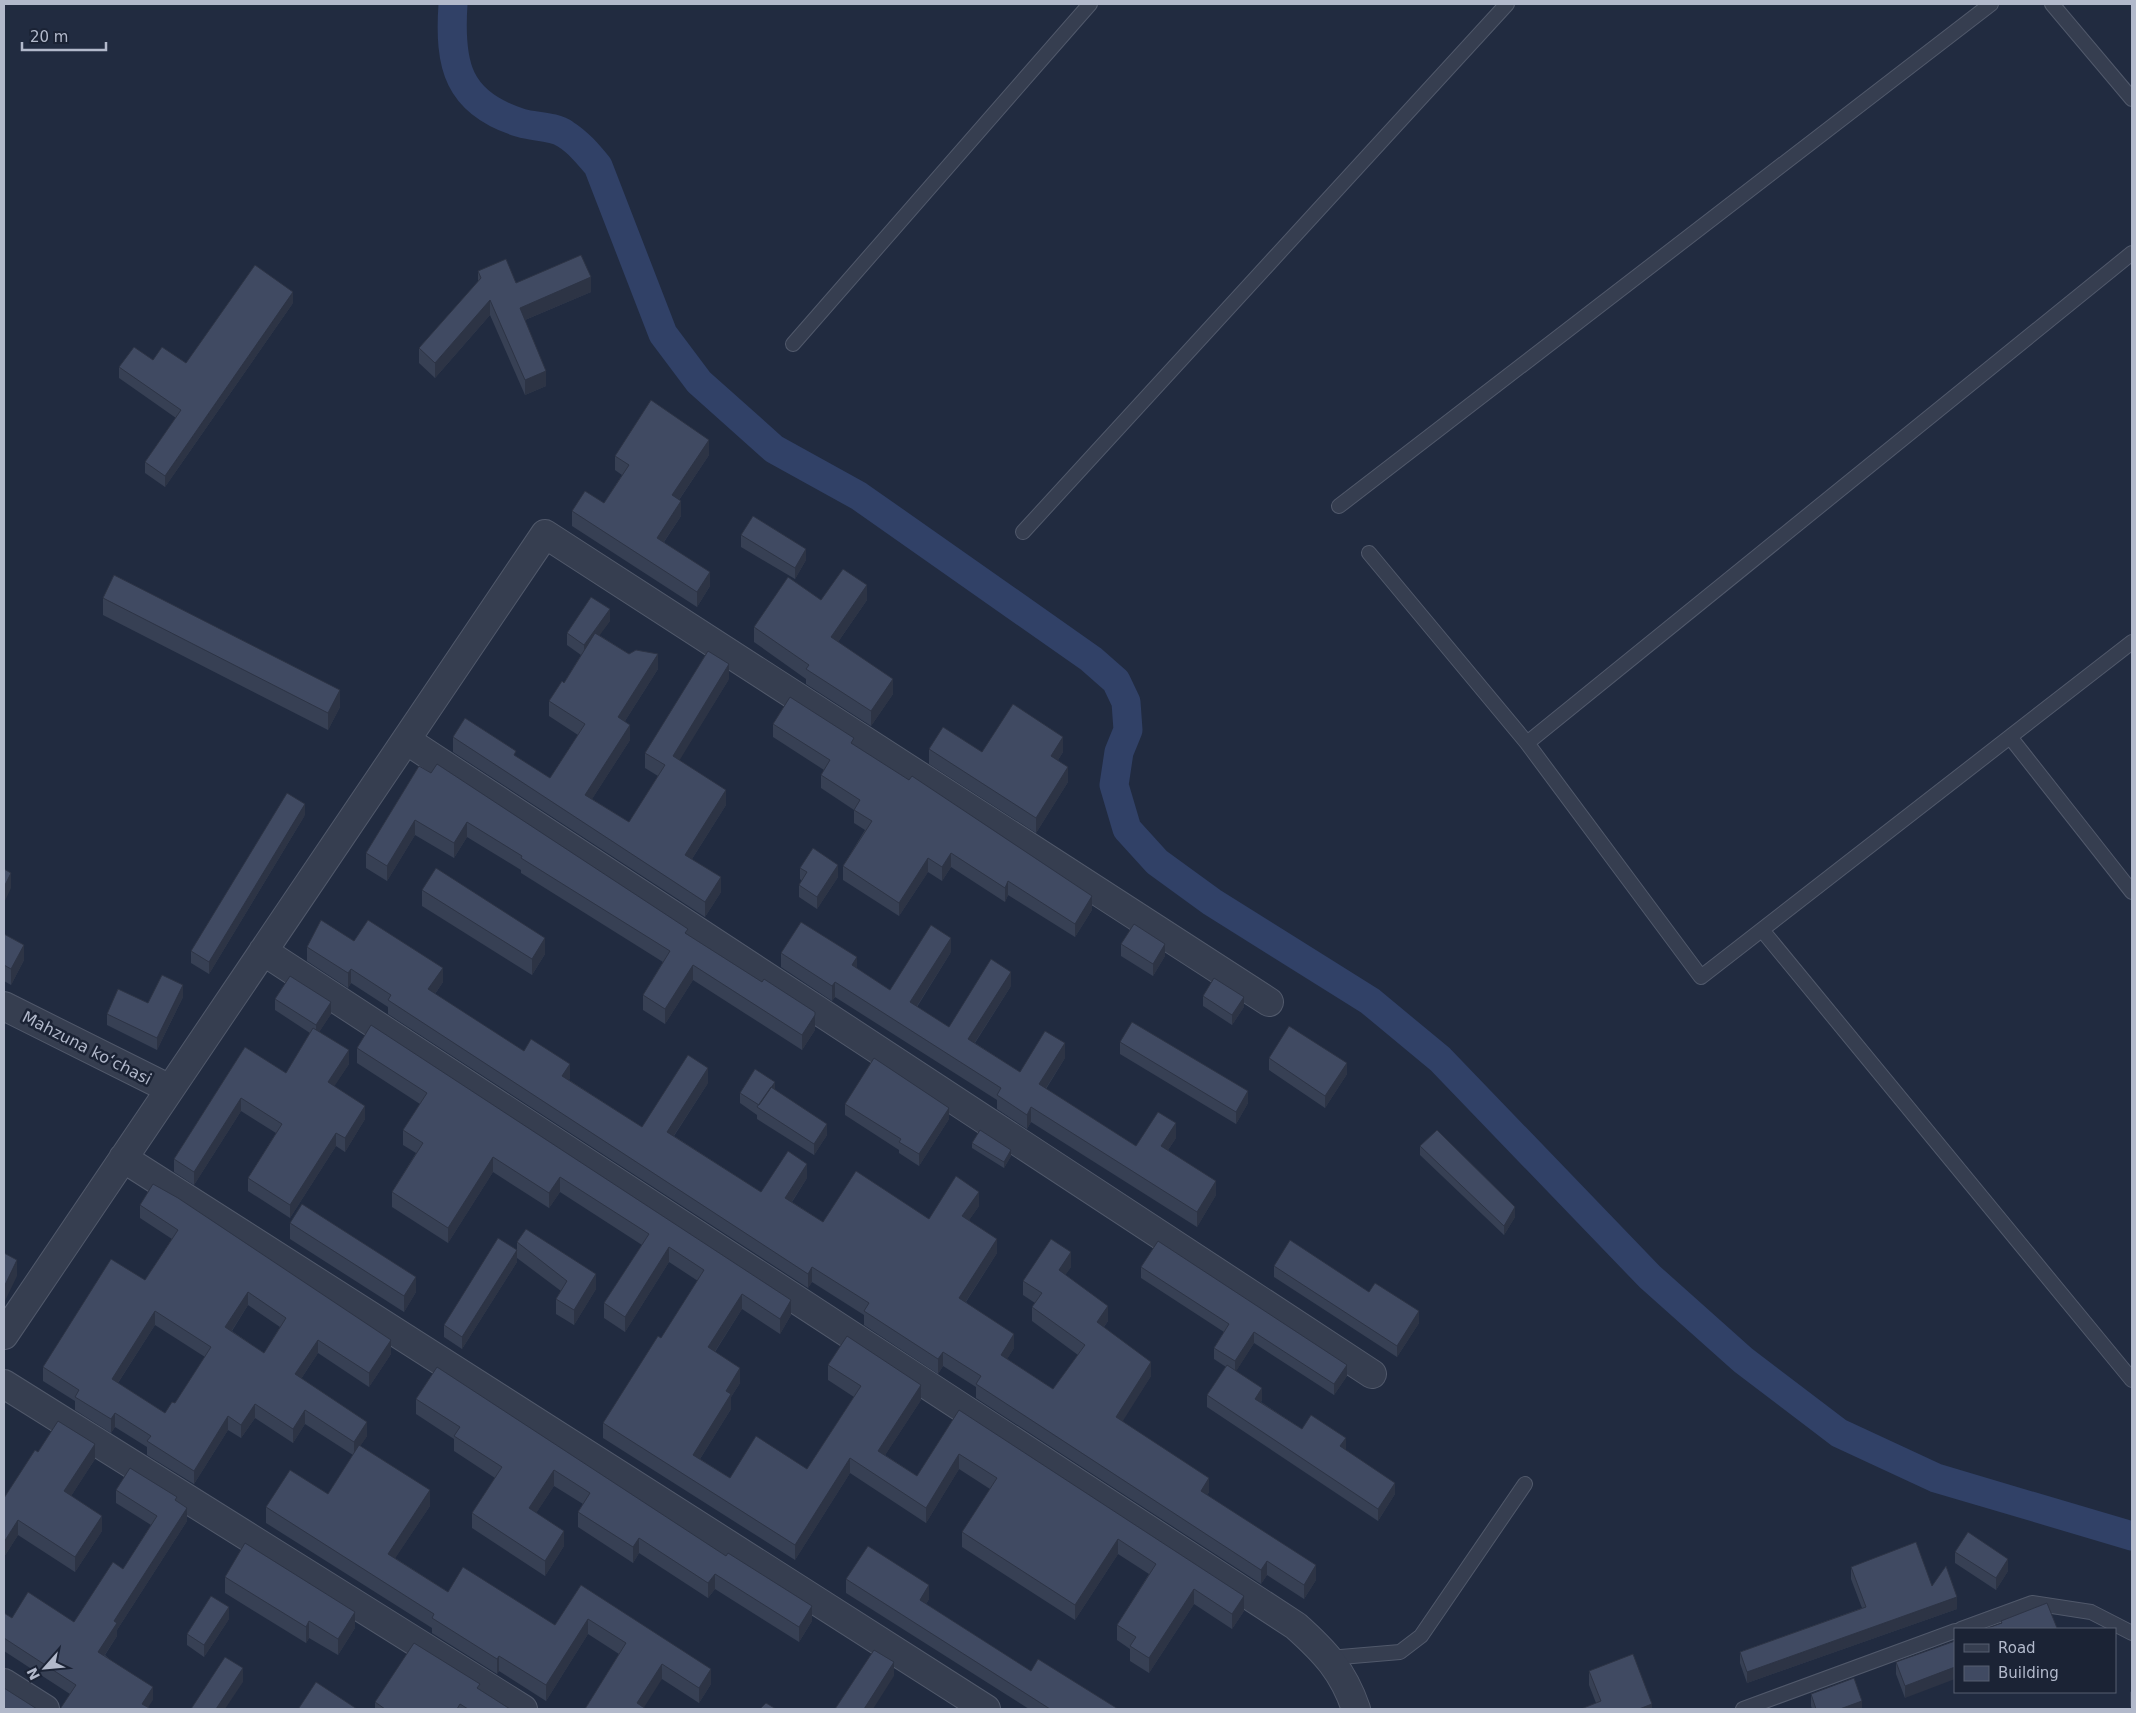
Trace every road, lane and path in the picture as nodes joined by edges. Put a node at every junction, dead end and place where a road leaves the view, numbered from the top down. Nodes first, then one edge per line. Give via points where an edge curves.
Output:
1 (1090, 4) edge
2 (1507, 4) edge
3 (1991, 4) edge
4 (2052, 4) edge
5 (2132, 100) edge
6 (2132, 252) edge
7 (793, 344) dead end
8 (1339, 506) dead end
9 (1023, 532) dead end
10 (1370, 553) dead end
11 (2132, 642) edge
12 (2010, 737) junction
13 (406, 740) junction
14 (1527, 743) junction
15 (2132, 892) edge
16 (1762, 930) junction
17 (263, 951) junction
18 (1269, 1002) dead end
19 (4, 1006) edge
20 (170, 1089) junction
21 (123, 1158) junction
22 (4, 1335) edge
23 (1372, 1374) dead end
24 (2132, 1380) edge
25 (4, 1384) edge
26 (1525, 1484) dead end
27 (1964, 1628) edge
28 (1954, 1632) edge
29 (2132, 1632) edge
30 (1329, 1658) junction
31 (4, 1683) edge
32 (45, 1709) edge
33 (523, 1709) edge
34 (986, 1709) edge
35 (1356, 1709) edge
36 (1743, 1709) edge

1 - 7 lane
2 - 9 lane
3 - 8 lane
4 - 5 lane
6 - 14 lane
10 - 14 lane
11 - 12 lane
12 - 15 lane
12 - 16 lane
13 - 17 street
13 - 18 street via 545,534
13 - 23 street
14 - 16 lane via 1701,977
16 - 24 lane
17 - 20 street
17 - 30 street via 1288,1621
19 - 20 street, Mahzuna koʻchasi
20 - 21 street
21 - 22 street
21 - 34 street
25 - 33 street
26 - 30 lane via 1421,1636 1400,1652
27 - 29 lane via 2032,1603 2091,1612
28 - 36 lane
30 - 35 street via 1350,1692
31 - 32 street

